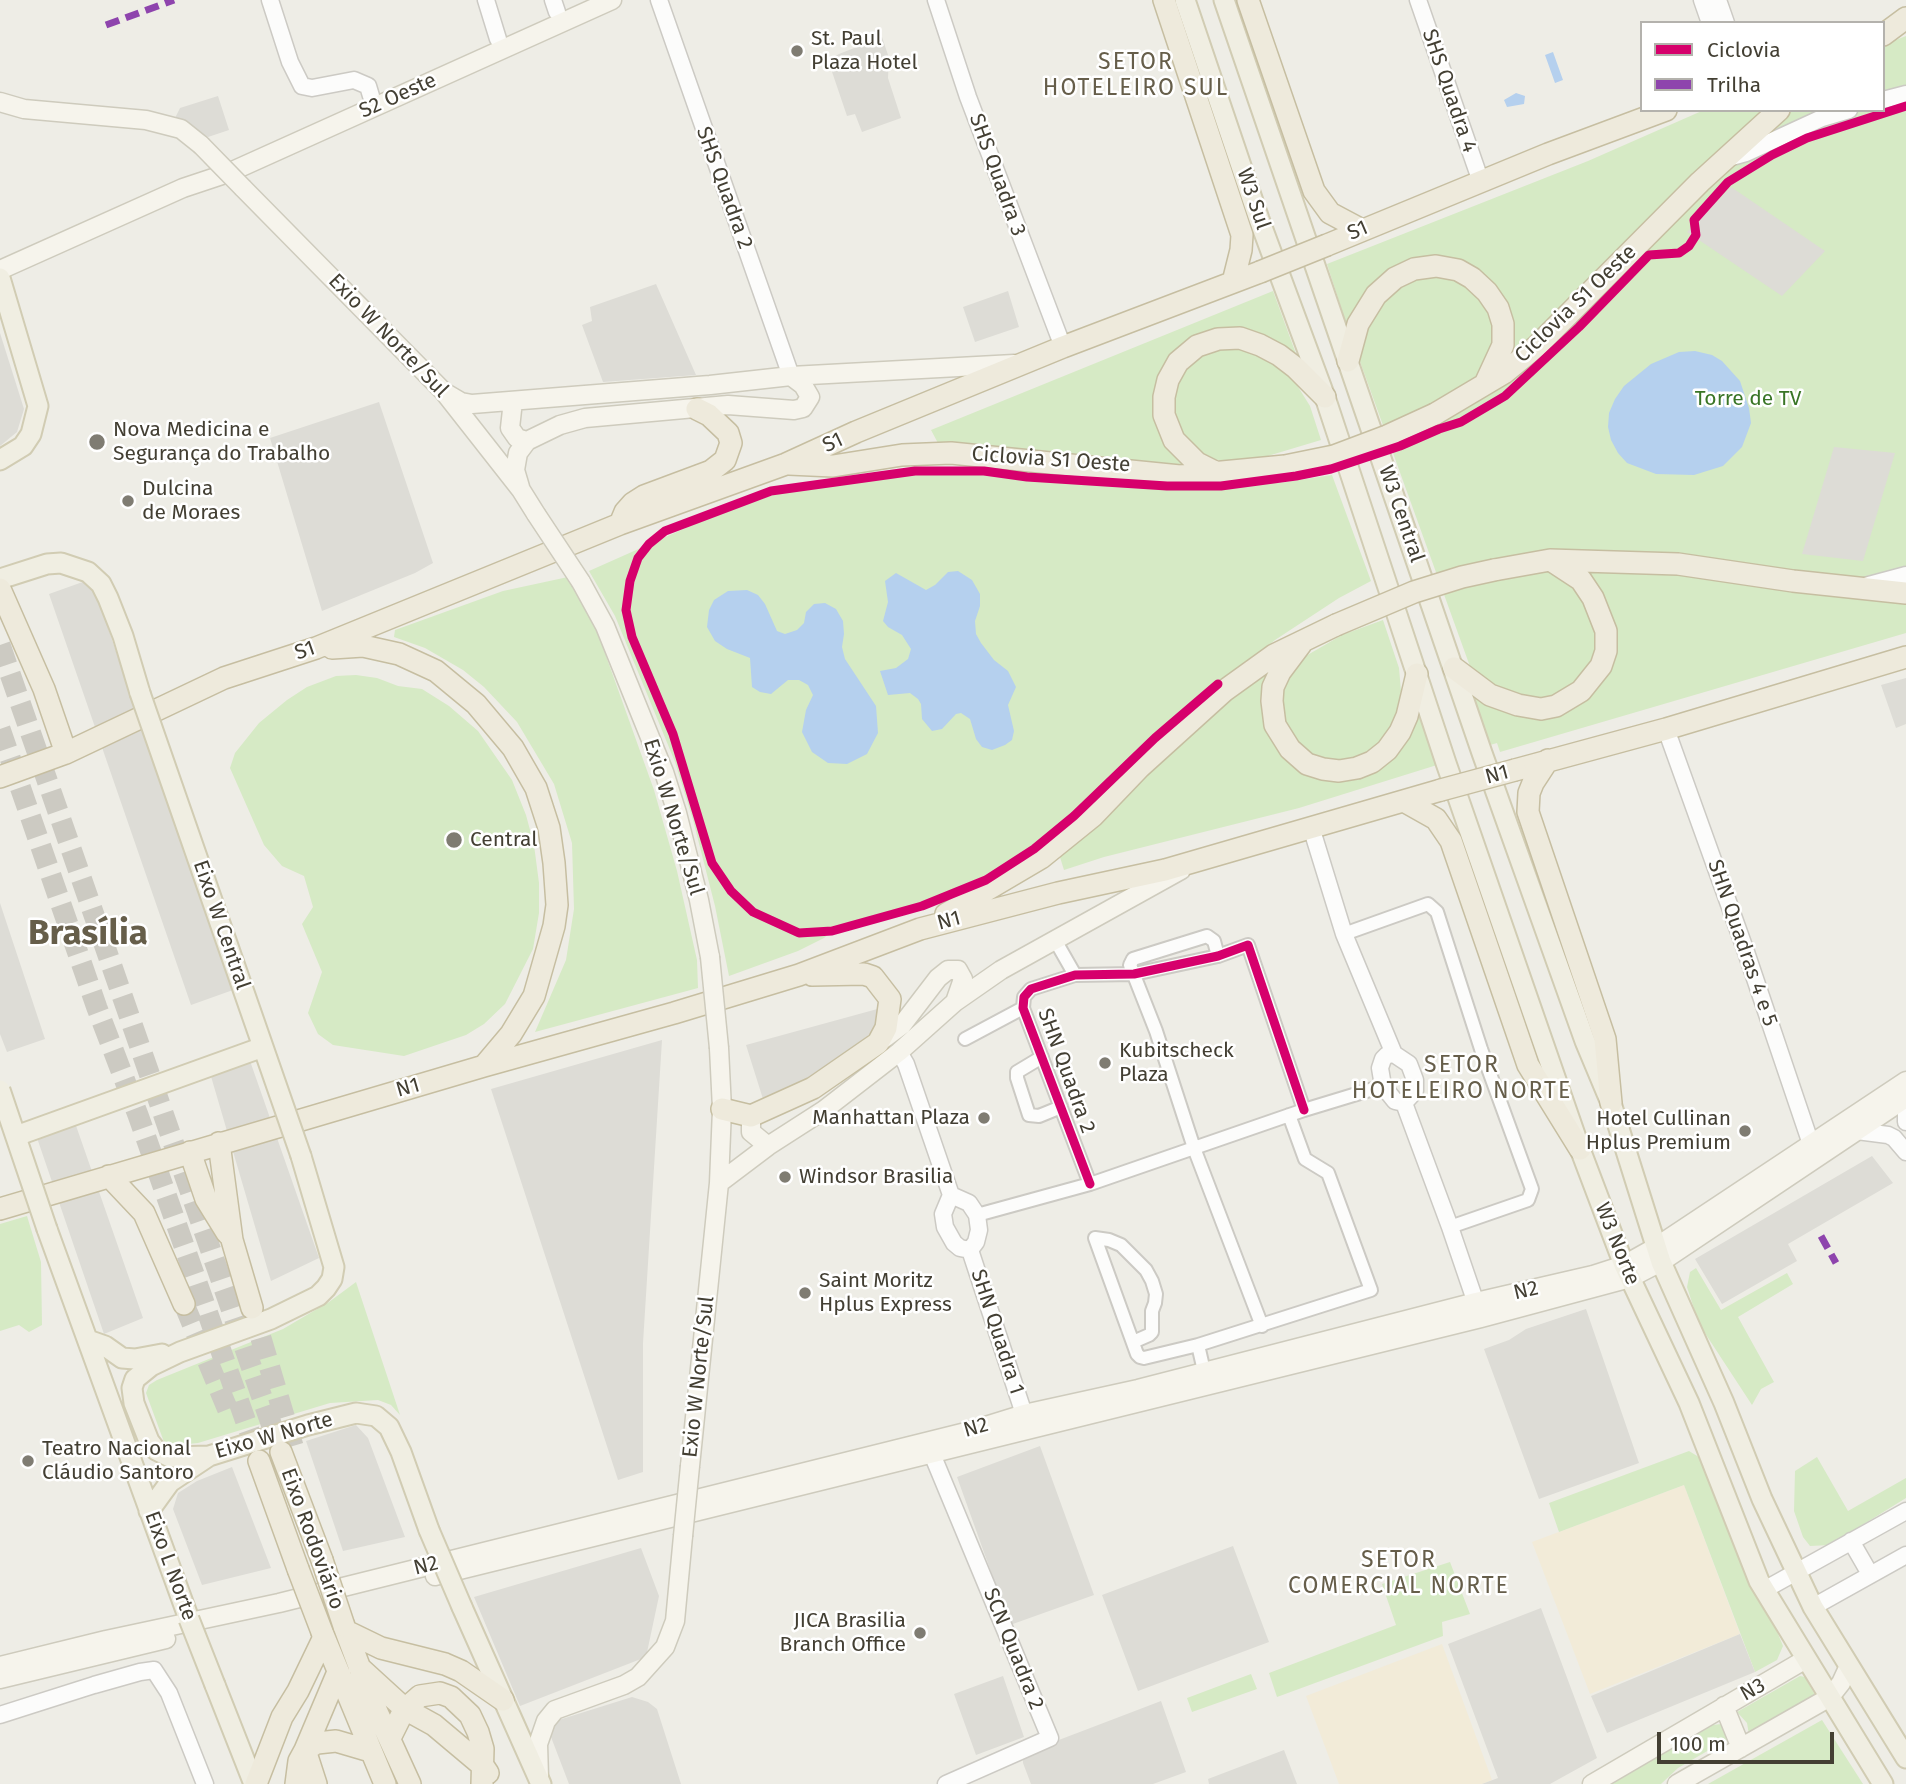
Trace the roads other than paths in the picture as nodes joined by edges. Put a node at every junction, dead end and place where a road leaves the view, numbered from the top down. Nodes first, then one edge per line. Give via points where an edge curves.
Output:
1 (270, 0) edge
2 (486, 0) edge
3 (584, 0) edge
4 (612, 0) edge
5 (659, 0) edge
6 (936, 0) edge
7 (1164, 0) edge
8 (1185, 0) edge
9 (1224, 0) edge
10 (1248, 0) edge
11 (1418, 0) edge
12 (1702, 0) edge
13 (1718, 0) edge
14 (555, 6) edge
15 (1906, 16) edge
16 (1709, 21) edge
17 (1725, 21) edge
18 (1885, 23) edge
19 (1885, 33) edge
20 (498, 39) junction
21 (1906, 94) edge
22 (371, 96) junction
23 (1885, 99) edge
24 (0, 102) edge
25 (1661, 112) edge
26 (1777, 112) edge
27 (1842, 112) edge
28 (1726, 158) junction
29 (1481, 182) junction
30 (183, 188) junction
31 (1362, 230) junction
32 (0, 270) edge
33 (0, 278) edge
34 (1233, 282) junction
35 (1063, 347) junction
36 (1348, 361) junction
37 (1024, 364) junction
38 (791, 376) junction
39 (1484, 386) junction
40 (444, 392) junction
41 (1325, 397) junction
42 (513, 401) junction
43 (697, 409) junction
44 (527, 441) junction
45 (0, 460) edge
46 (786, 464) junction
47 (1219, 474) junction
48 (521, 490) junction
49 (620, 523) junction
50 (1550, 560) junction
51 (1906, 575) edge
52 (0, 579) edge
53 (0, 589) edge
54 (1856, 589) junction
55 (1906, 593) edge
56 (1302, 643) junction
57 (316, 648) junction
58 (1906, 657) edge
59 (1454, 668) junction
60 (1417, 674) junction
61 (1666, 729) junction
62 (65, 753) junction
63 (1548, 760) junction
64 (0, 777) edge
65 (1404, 801) junction
66 (1311, 827) junction
67 (1201, 859) junction
68 (920, 929) junction
69 (1344, 934) junction
70 (1055, 940) junction
71 (1218, 956) junction
72 (1133, 974) junction
73 (799, 975) junction
74 (1075, 975) junction
75 (955, 1002) junction
76 (1023, 1008) junction
77 (965, 1039) dead end
78 (878, 1043) junction
79 (263, 1047) junction
80 (900, 1052) junction
81 (1394, 1054) junction
82 (1042, 1057) junction
83 (484, 1066) junction
84 (1906, 1081) edge
85 (1383, 1086) junction
86 (0, 1090) edge
87 (1906, 1098) edge
88 (1404, 1103) junction
89 (1611, 1103) junction
90 (1061, 1107) junction
91 (1906, 1108) edge
92 (722, 1109) junction
93 (1304, 1110) junction
94 (1289, 1115) junction
95 (751, 1116) junction
96 (1906, 1122) edge
97 (1857, 1130) junction
98 (16, 1136) junction
99 (219, 1143) junction
100 (768, 1146) junction
101 (1194, 1148) junction
102 (1580, 1149) junction
103 (1813, 1151) junction
104 (190, 1152) junction
105 (1906, 1152) edge
106 (301, 1156) joint
107 (109, 1176) junction
108 (719, 1183) junction
109 (1090, 1184) junction
110 (951, 1195) junction
111 (0, 1209) edge
112 (977, 1215) junction
113 (1450, 1227) junction
114 (232, 1240) junction
115 (970, 1250) junction
116 (1658, 1254) junction
117 (1627, 1272) junction
118 (1522, 1292) junction
119 (184, 1304) tunnel mouth
120 (252, 1308) tunnel mouth
121 (1478, 1310) junction
122 (1513, 1310) junction
123 (1262, 1326) junction
124 (88, 1340) junction
125 (1133, 1342) junction
126 (1198, 1345) junction
127 (180, 1352) junction
128 (1206, 1378) junction
129 (1718, 1391) junction
130 (1689, 1403) junction
131 (1024, 1414) junction
132 (1077, 1417) junction
133 (1730, 1418) junction
134 (1699, 1427) junction
135 (966, 1432) junction
136 (986, 1440) junction
137 (287, 1449) tunnel mouth
138 (888, 1451) junction
139 (932, 1454) junction
140 (209, 1456) junction
141 (254, 1462) tunnel mouth
142 (782, 1484) junction
143 (149, 1511) junction
144 (1906, 1511) edge
145 (1850, 1541) junction
146 (1906, 1555) edge
147 (1796, 1571) junction
148 (1870, 1574) junction
149 (1764, 1590) junction
150 (1813, 1607) junction
151 (345, 1629) junction
152 (323, 1634) junction
153 (57, 1651) junction
154 (1806, 1660) junction
155 (0, 1666) edge
156 (359, 1667) junction
157 (1849, 1668) junction
158 (338, 1672) junction
159 (0, 1676) edge
160 (1830, 1697) junction
161 (503, 1700) junction
162 (1724, 1706) junction
163 (405, 1709) junction
164 (0, 1715) edge
165 (390, 1738) junction
166 (1741, 1748) junction
167 (305, 1750) junction
168 (370, 1751) junction
169 (1906, 1758) edge
170 (487, 1778) edge
171 (540, 1782) edge
172 (205, 1784) edge
173 (255, 1784) edge
174 (296, 1784) edge
175 (316, 1784) edge
176 (385, 1784) edge
177 (410, 1784) edge
178 (946, 1784) edge
179 (1592, 1784) edge
180 (1677, 1784) edge
181 (1883, 1784) edge

1 - 22 street via 302,86 348,80 368,86
2 - 20 street
3 - 14 main road, S2 Oeste
4 - 30 main road, S2 Oeste via 228,173
5 - 38 street, SHS Quadra 2
6 - 35 street, SHS Quadra 3
7 - 34 highway via 1242,235
8 - 41 main road, W3 Sul
9 - 36 main road, W3 Sul
10 - 31 highway via 1314,191 1330,214
11 - 29 street, SHS Quadra 4
12 - 16 street
13 - 17 street
14 - 20 main road, S2 Oeste
15 - 18 highway
15 - 19 highway
20 - 22 main road, S2 Oeste
21 - 23 street
22 - 30 main road, S2 Oeste via 219,164
24 - 40 main road, Exio W Norte/Sul, bridge via 24,109 146,120 181,130
25 - 29 highway, S1
26 - 28 highway
27 - 28 street
28 - 39 highway via 1537,346
29 - 31 highway, S1
30 - 32 main road, S2 Oeste
31 - 34 highway, S1, bridge
33 - 45 main road via 38,406 23,446
34 - 35 highway, S1
35 - 37 highway, S1
36 - 39 highway via 1358,324 1376,295 1395,278 1436,266 1458,270 1488,292 1503,324 1503,345
36 - 59 main road, W3 Central
37 - 38 main road
37 - 46 highway, S1
38 - 42 main road
38 - 43 main road via 810,397 803,408 728,405
39 - 47 highway, bridge via 1436,414 1334,456
40 - 42 main road via 472,404
40 - 48 main road, Exio W Norte/Sul
41 - 47 highway via 1296,368 1260,345 1240,338 1196,346 1178,362 1168,380 1164,415 1174,440 1197,463
41 - 60 main road, W3 Central
42 - 44 main road via 510,428 517,438
43 - 44 main road via 585,418
43 - 49 highway via 728,433 731,443 725,460 710,471 633,503
44 - 48 main road via 518,453
46 - 47 highway via 833,466 951,453 1180,476
46 - 49 highway, S1
48 - 92 main road, Exio W Norte/Sul, bridge via 606,626 664,772 710,957
49 - 57 highway, S1
50 - 54 highway via 1678,564
50 - 56 highway, bridge via 1462,577 1414,592
50 - 59 highway via 1581,580 1606,631 1601,666 1586,685 1568,700 1541,709 1490,695
51 - 54 street
52 - 79 main road, Eixo W Central, bridge via 61,562 88,572 101,584 124,636
53 - 62 highway via 44,689
54 - 55 highway
56 - 60 highway via 1273,687 1275,725 1290,749 1307,764 1323,769 1357,768 1387,750 1400,732
56 - 68 highway via 1274,655 1224,691 1093,816 1041,858
57 - 62 highway, S1 via 224,678
57 - 83 highway via 363,646 399,654 436,671 476,704 513,748 536,788 554,863 554,926 534,996
58 - 61 highway, N1
59 - 89 main road, W3 Norte via 1580,1028
60 - 102 main road, W3 Norte
61 - 63 highway, N1
61 - 103 street, SHN Quadras 4 e 5
62 - 64 highway, S1
63 - 65 highway, N1, bridge
63 - 89 highway via 1529,793 1528,812 1605,1039
65 - 66 highway, N1
65 - 102 highway via 1436,819 1451,841 1528,1065
66 - 67 highway, N1
66 - 69 street
67 - 68 highway, N1
67 - 70 main road
68 - 73 highway, N1
69 - 81 street
69 - 113 street via 1428,904 1437,912 1532,1189 1528,1200
70 - 74 street
70 - 75 main road
71 - 72 street, SHN Quadra 2
71 - 72 street via 1214,941 1207,936 1133,959
71 - 93 street, SHN Quadra 2 via 1248,945
72 - 74 street, SHN Quadra 2
72 - 101 street
73 - 78 highway via 873,977 890,999 886,1028
73 - 83 highway, N1
74 - 76 street, SHN Quadra 2 via 1031,989
75 - 78 main road via 963,979 958,970 948,970 902,1025
75 - 80 main road
76 - 77 street, SHN Quadra 2
76 - 82 street, SHN Quadra 2
78 - 95 highway via 813,1088
79 - 98 main road, bridge
79 - 106 main road, Eixo W Central, bridge
80 - 100 main road
80 - 110 street
81 - 85 street via 1383,1059
81 - 88 street via 1409,1064 1415,1080 1415,1091
82 - 90 street, SHN Quadra 2
82 - 90 street, SHN Quadra 2 via 1017,1072 1029,1115
83 - 99 highway, N1
84 - 103 main road, N2
85 - 88 street via 1390,1097
85 - 93 street
86 - 98 main road, Eixo L Norte, bridge
87 - 97 main road, N2
88 - 113 street
89 - 116 main road, W3 Norte
90 - 109 street, SHN Quadra 2
91 - 96 street
92 - 95 highway
92 - 108 main road, Exio W Norte/Sul
93 - 94 street
94 - 101 street
94 - 123 street via 1305,1159 1328,1173 1371,1290
95 - 100 main road via 751,1132
97 - 103 main road, N2
97 - 105 street via 1895,1138
98 - 124 main road, Eixo L Norte, bridge
99 - 104 highway, N1
99 - 114 highway
100 - 108 main road
101 - 109 street
101 - 123 street
102 - 117 main road, W3 Norte
103 - 116 main road, N2
104 - 107 highway, N1
104 - 114 highway via 206,1199
106 - 127 main road, Eixo W Norte via 332,1259 332,1279 318,1296 271,1320
107 - 111 highway, N1
107 - 119 highway via 144,1213
108 - 171 main road, Exio W Norte/Sul, bridge via 675,1621 665,1647 638,1677 555,1710 538,1744
109 - 112 street
110 - 112 street via 969,1203
110 - 115 street via 943,1214 946,1227 960,1248
112 - 115 street via 979,1230
113 - 121 street
114 - 120 highway
115 - 131 street, SHN Quadra 1
116 - 117 main road, N2
116 - 129 main road, W3 Norte
117 - 118 main road, N2
117 - 122 main road, N2
117 - 130 main road, W3 Norte
118 - 121 main road, N2
118 - 122 main road
121 - 122 main road, N2
121 - 128 main road, N2
121 - 128 main road, N2 via 1281,1353
123 - 126 street
124 - 127 main road via 122,1358
124 - 143 main road, Eixo L Norte
125 - 125 street via 1100,1251 1095,1238 1121,1245 1152,1281 1156,1294 1152,1332
125 - 126 street via 1137,1354 1144,1358
126 - 128 street
127 - 140 main road, Eixo W Norte via 135,1378 134,1403 156,1450 170,1457
128 - 131 main road, N2
128 - 132 main road, N2
129 - 130 main road via 1707,1402
129 - 133 main road, W3 Norte
130 - 134 main road, W3 Norte
131 - 132 main road via 1036,1420
131 - 135 main road, N2
131 - 136 main road via 1015,1426
132 - 136 main road, N2
133 - 134 main road via 1719,1417
133 - 147 main road, W3 Norte
134 - 149 main road, W3 Norte
135 - 138 main road, N2
135 - 139 main road via 941,1442
136 - 139 main road, N2
137 - 151 highway, Eixo Rodoviário, bridge via 300,1472 306,1516
138 - 139 main road
138 - 142 main road, N2 via 812,1470
139 - 142 main road, N2
139 - 178 street, SCN Quadra 2 via 1049,1738
140 - 143 main road via 170,1482
140 - 161 main road, Eixo W Norte, bridge via 356,1413 376,1416 389,1427 401,1452 429,1531
141 - 152 highway, Eixo Rodoviário, bridge
142 - 153 main road, N2
142 - 159 main road, N2 via 766,1496
143 - 173 main road, Eixo L Norte, bridge
144 - 145 street
145 - 147 street
145 - 148 street
146 - 148 street
147 - 149 street
147 - 150 main road, W3 Norte
148 - 150 street
149 - 154 main road, W3 Norte
150 - 157 main road, W3 Norte
151 - 156 highway, Eixo Rodoviário
151 - 161 highway via 381,1648 461,1671
152 - 158 highway, Eixo Rodoviário
152 - 173 highway
153 - 155 main road, N2
153 - 159 main road via 49,1661
154 - 160 main road, W3 Norte
154 - 162 main road, N3
156 - 163 highway
156 - 165 highway, Eixo Rodoviário
157 - 160 main road, N3
157 - 169 main road, W3 Norte
158 - 167 highway
158 - 168 highway, Eixo Rodoviário
160 - 166 main road, N3
160 - 181 main road, W3 Norte
161 - 171 main road, Eixo W Norte
162 - 166 main road
162 - 179 main road, N3
163 - 165 highway
163 - 170 highway via 434,1725
163 - 170 highway via 428,1693 451,1697 470,1715 478,1732
164 - 172 street via 154,1670 169,1693
165 - 177 highway, Eixo Rodoviário
166 - 180 main road, N3
167 - 168 highway via 336,1741
167 - 174 highway
167 - 175 highway
168 - 176 highway, Eixo Rodoviário

